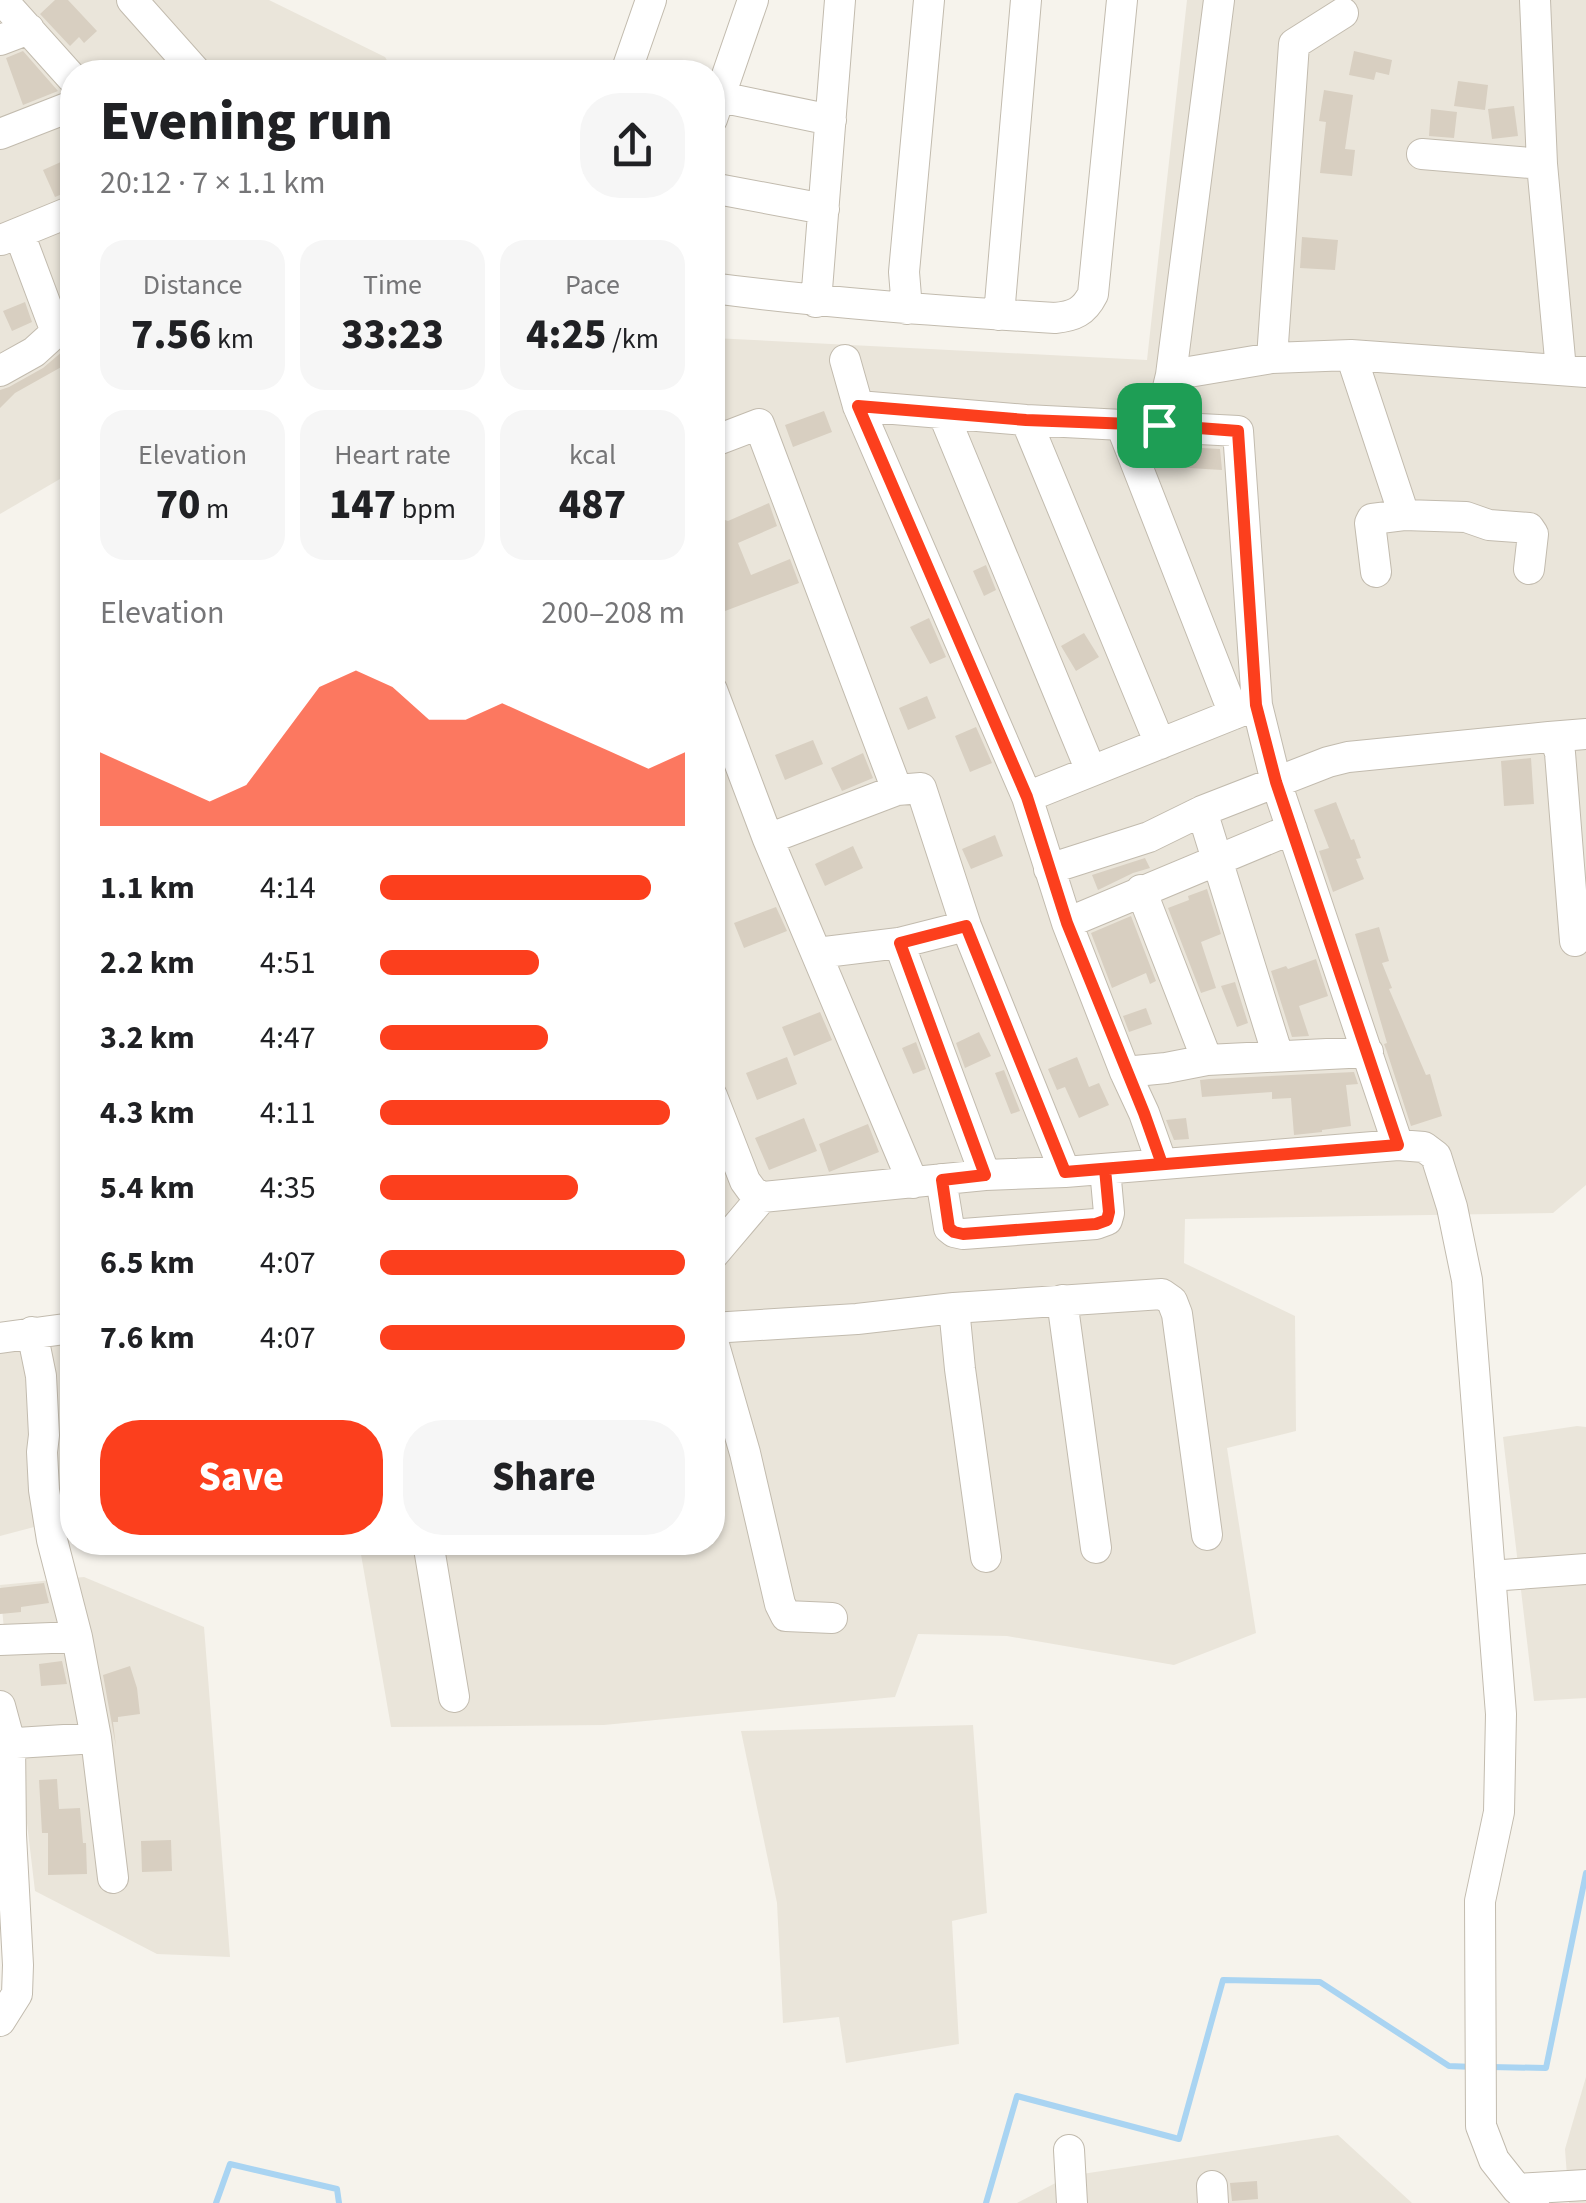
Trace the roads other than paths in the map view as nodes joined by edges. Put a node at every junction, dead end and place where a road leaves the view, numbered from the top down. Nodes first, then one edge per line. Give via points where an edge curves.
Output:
1 (2, 0) edge
2 (132, 0) edge
3 (651, 0) edge
4 (753, 0) edge
5 (840, 0) edge
6 (929, 0) edge
7 (1026, 0) edge
8 (1122, 0) edge
9 (1220, 0) edge
10 (1535, 0) edge
11 (1343, 12) dead end
12 (14, 34) edge
13 (185, 60) edge
14 (630, 60) edge
15 (60, 69) edge
16 (725, 82) edge
17 (725, 109) edge
18 (60, 111) edge
19 (831, 120) junction
20 (0, 134) edge
21 (1422, 154) dead end
22 (1542, 164) junction
23 (725, 190) edge
24 (824, 208) junction
25 (60, 216) edge
26 (10, 237) edge
27 (725, 290) edge
28 (816, 302) junction
29 (907, 309) junction
30 (1000, 315) junction
31 (60, 325) edge
32 (60, 335) edge
33 (1351, 355) junction
34 (1272, 358) junction
35 (845, 360) dead end
36 (2, 361) edge
37 (1573, 371) edge
38 (1171, 375) junction
39 (858, 406) junction
40 (942, 413) junction
41 (1026, 420) junction
42 (1121, 425) junction
43 (1159, 425) junction
44 (725, 437) edge
45 (1404, 514) junction
46 (1529, 569) dead end
47 (1376, 572) dead end
48 (1245, 709) junction
49 (725, 725) edge
50 (1586, 734) edge
51 (1549, 738) junction
52 (1160, 744) junction
53 (1091, 771) junction
54 (1276, 782) junction
55 (898, 790) junction
56 (1027, 797) junction
57 (1202, 811) junction
58 (1292, 830) junction
59 (768, 840) junction
60 (1217, 860) junction
61 (1049, 869) junction
62 (1142, 890) junction
63 (1067, 923) junction
64 (966, 926) junction
65 (1575, 941) dead end
66 (900, 943) junction
67 (817, 952) junction
68 (1368, 1052) junction
69 (1278, 1056) junction
70 (1207, 1060) junction
71 (1126, 1072) junction
72 (725, 1129) edge
73 (1411, 1146) junction
74 (1162, 1164) junction
75 (1105, 1169) junction
76 (1065, 1172) junction
77 (985, 1175) junction
78 (927, 1181) junction
79 (762, 1197) junction
80 (725, 1241) edge
81 (1062, 1300) junction
82 (954, 1308) junction
83 (725, 1327) edge
84 (60, 1329) edge
85 (32, 1332) junction
86 (0, 1338) edge
87 (725, 1382) edge
88 (1207, 1535) dead end
89 (1096, 1548) dead end
90 (430, 1555) edge
91 (986, 1557) dead end
92 (1586, 1569) edge
93 (1490, 1576) junction
94 (832, 1618) dead end
95 (77, 1637) junction
96 (0, 1640) edge
97 (454, 1697) dead end
98 (0, 1706) edge
99 (96, 1738) junction
100 (5, 1743) edge
101 (112, 1878) dead end
102 (0, 2021) edge
103 (1068, 2150) dead end
104 (1586, 2186) edge
105 (1525, 2196) edge
106 (1072, 2203) edge

1 - 12 street
2 - 13 street
3 - 14 street
4 - 16 street
5 - 19 street
6 - 29 street via 904,272
7 - 30 street
8 - 30 street via 1093,294 1074,316
9 - 38 street
10 - 22 street
11 - 34 street via 1294,44
12 - 15 street
17 - 19 street
18 - 20 street
19 - 24 street
21 - 22 street
22 - 37 street
23 - 24 street
24 - 28 street
25 - 26 street
26 - 31 street
27 - 28 street
28 - 29 street
29 - 30 street
32 - 36 street via 34,352
33 - 34 street
33 - 37 street
33 - 45 street
34 - 38 street
35 - 39 street
38 - 43 street
39 - 40 street
39 - 56 street
40 - 41 street
40 - 53 street
41 - 42 street
41 - 52 street
42 - 43 street
42 - 48 street
43 - 48 street via 1238,431
44 - 55 street via 759,424
45 - 46 street via 1529,528
45 - 47 street via 1370,524
48 - 52 street
48 - 54 street
49 - 59 street
50 - 51 street
51 - 54 street via 1348,758
51 - 65 street via 1560,753
52 - 53 street
53 - 56 street
54 - 57 street
54 - 58 street
55 - 59 street
55 - 64 street via 921,788
56 - 61 street
57 - 60 street
57 - 61 street
58 - 60 street
58 - 68 street
59 - 67 street
60 - 62 street
60 - 69 street
61 - 63 street
62 - 63 street
62 - 70 street
63 - 71 street
64 - 66 street
64 - 76 street
66 - 67 street
66 - 77 street
67 - 78 street
68 - 69 street
68 - 73 street
69 - 70 street
70 - 71 street
71 - 74 street
72 - 79 street via 745,1181
73 - 74 street
73 - 93 street via 1436,1156 1467,1280
74 - 75 street
75 - 76 street
75 - 78 street via 1107,1220 963,1234 949,1228
76 - 77 street
77 - 78 street
78 - 79 street
79 - 80 street
81 - 82 street
81 - 88 street via 1162,1294 1172,1301
81 - 89 street
82 - 83 street
82 - 91 street
84 - 85 street
85 - 86 street
85 - 95 street via 41,1376 44,1490
87 - 94 street via 780,1604 786,1616
90 - 97 street
92 - 93 street
93 - 105 street via 1500,1792 1480,1901 1482,2126 1494,2160
95 - 96 street
95 - 99 street
98 - 100 street
99 - 100 street
99 - 101 street
100 - 102 street via 18,1964 17,1994
103 - 106 street
104 - 105 street

